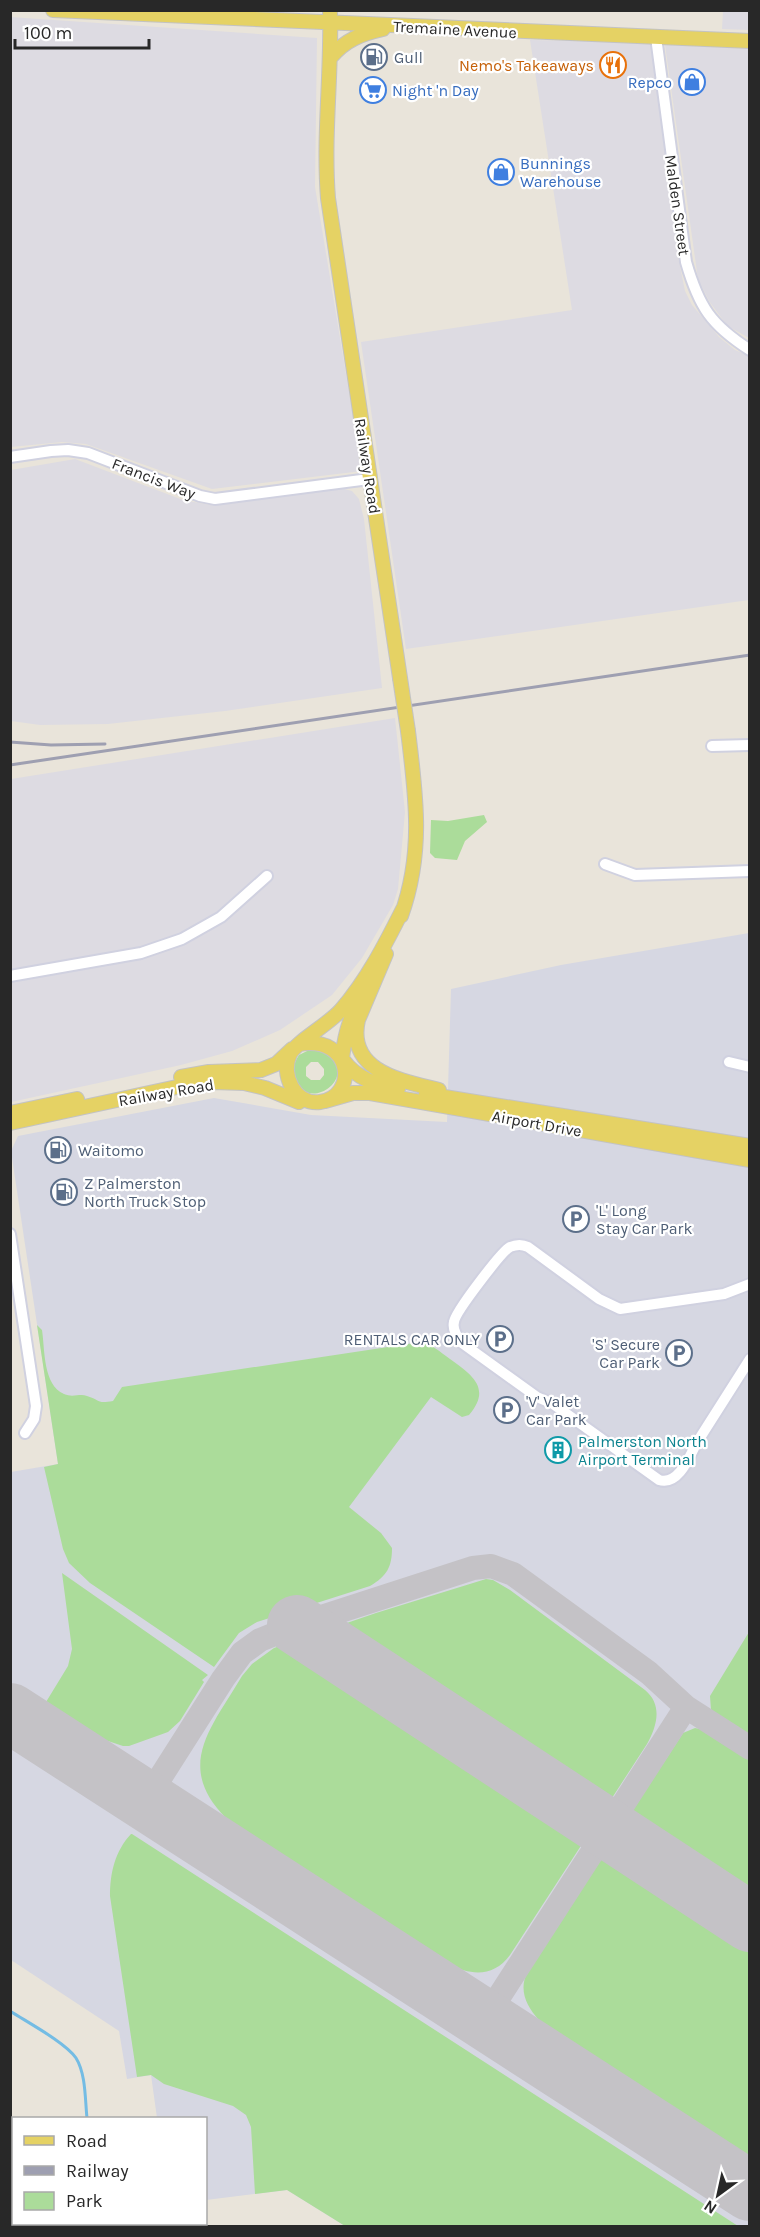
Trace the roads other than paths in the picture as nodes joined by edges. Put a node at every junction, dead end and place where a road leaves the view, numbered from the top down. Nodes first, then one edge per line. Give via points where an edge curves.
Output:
1 (53, 10) edge
2 (330, 16) edge
3 (393, 26) junction
4 (656, 37) junction
5 (750, 41) edge
6 (331, 57) junction
7 (750, 350) edge
8 (10, 457) edge
9 (369, 479) junction
10 (750, 745) edge
11 (712, 746) dead end
12 (605, 864) dead end
13 (750, 871) edge
14 (267, 876) dead end
15 (403, 909) junction
16 (390, 944) junction
17 (10, 976) edge
18 (296, 1046) junction
19 (343, 1059) junction
20 (729, 1062) dead end
21 (750, 1067) edge
22 (111, 1101) junction
23 (322, 1101) junction
24 (490, 1102) junction
25 (10, 1113) edge
26 (10, 1122) edge
27 (10, 1132) edge
28 (750, 1146) edge
29 (750, 1160) edge
30 (10, 1234) edge
31 (750, 1284) edge
32 (750, 1289) edge
33 (730, 1292) junction
34 (750, 1359) edge
35 (25, 1433) dead end

1 - 2 main road, Tremaine Avenue
2 - 3 main road, Tremaine Avenue
2 - 6 main road, Railway Road
3 - 4 main road, Tremaine Avenue
3 - 6 main road via 353,38
4 - 5 main road, Tremaine Avenue
4 - 7 street, Malden Street via 686,262 693,288 706,313 728,336
6 - 9 main road, Railway Road via 328,198
8 - 9 street, Francis Way via 68,450 88,453 215,499
9 - 15 main road, Railway Road, bridge via 418,818 414,868
10 - 11 street
12 - 13 street via 635,874
14 - 17 street via 221,917 182,939 141,953
15 - 16 main road, Railway Road
15 - 18 main road, Railway Road via 375,961 342,1009
16 - 19 main road, Railway Road via 351,1017
16 - 24 main road via 357,1026 365,1058 390,1077
18 - 19 main road via 324,1044
18 - 23 main road via 287,1066 294,1092 310,1101
18 - 25 main road, Railway Road via 276,1064 261,1070 209,1072
19 - 23 main road via 344,1081 333,1096
19 - 24 main road, Airport Drive via 359,1076 376,1084
20 - 21 street
22 - 23 main road, Railway Road via 222,1082 265,1088 307,1104
22 - 26 main road, Railway Road
22 - 27 main road via 20,1125
23 - 29 main road, Airport Drive via 370,1093
24 - 28 main road, Airport Drive
30 - 35 street via 36,1406 34,1419
31 - 33 street
32 - 33 street
33 - 34 street via 616,1308 528,1247 517,1245 504,1252 471,1292 456,1315 454,1327 462,1342 530,1392 665,1482 675,1477 690,1457

